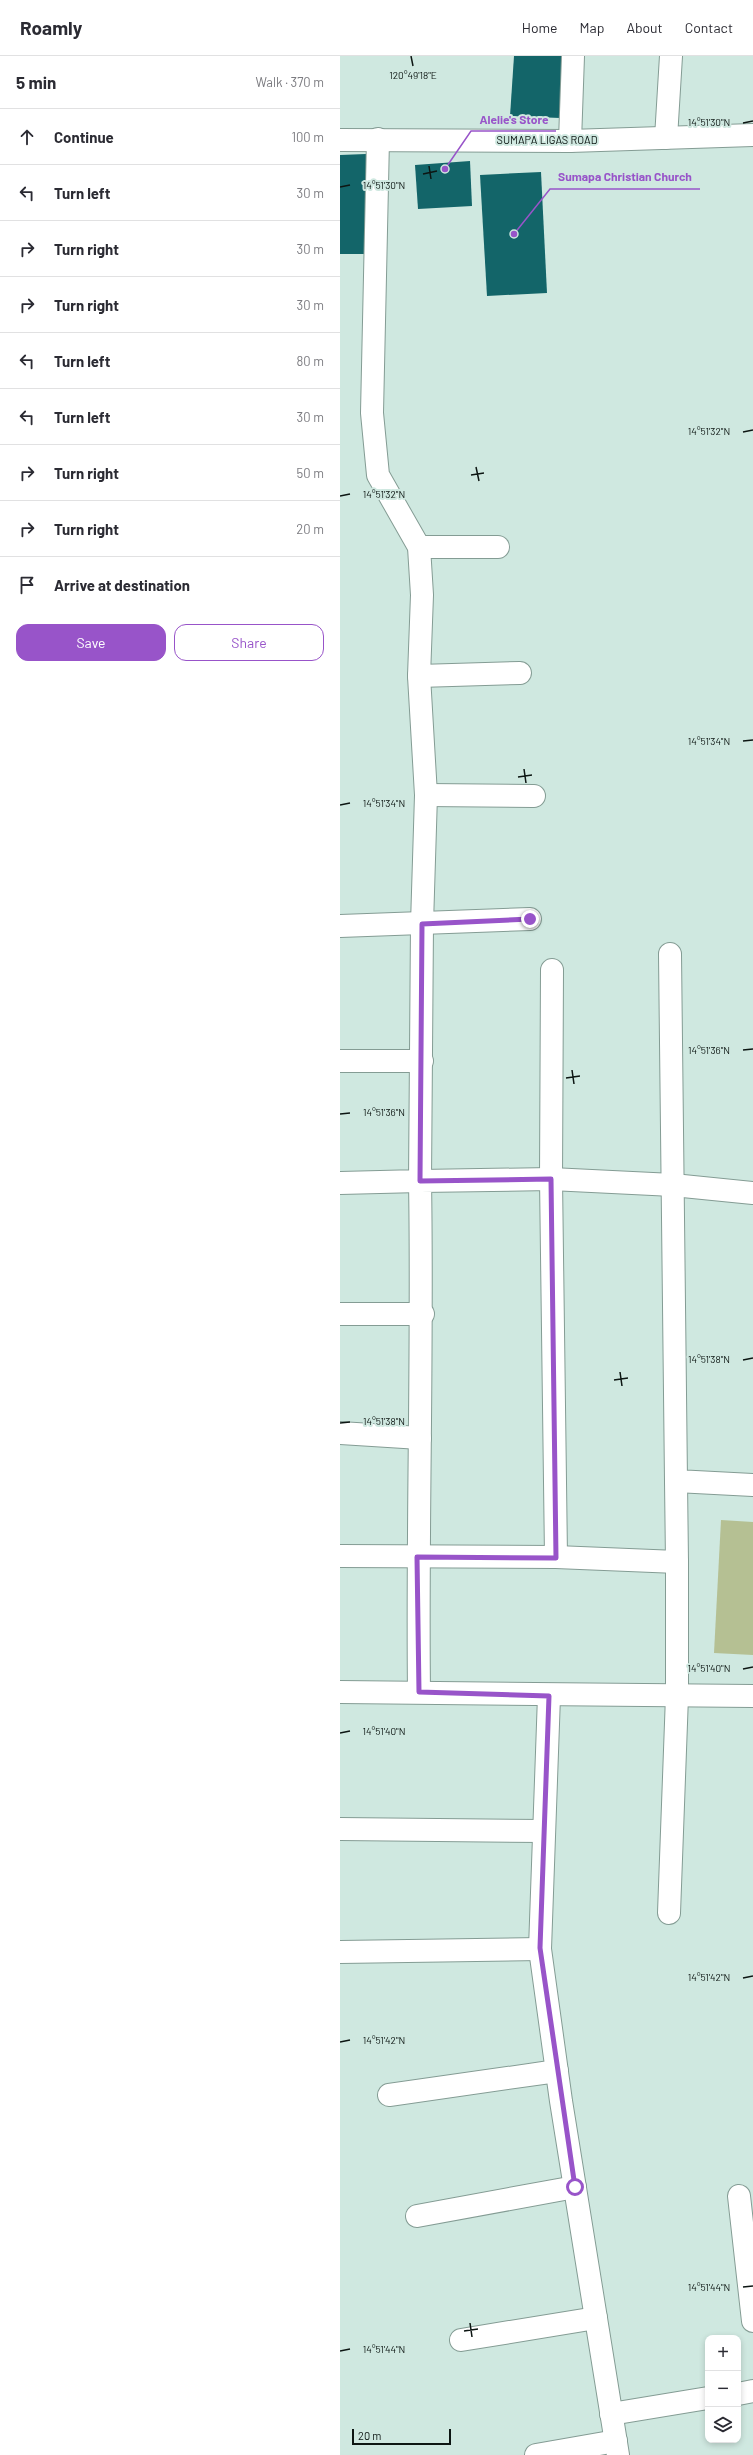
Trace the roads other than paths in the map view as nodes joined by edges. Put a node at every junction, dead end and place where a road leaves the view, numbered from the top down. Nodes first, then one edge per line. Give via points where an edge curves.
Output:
1 (573, 56) edge
2 (671, 56) edge
3 (753, 135) edge
4 (666, 138) junction
5 (378, 139) junction
6 (340, 140) edge
7 (570, 141) junction
8 (419, 547) junction
9 (498, 547) dead end
10 (520, 673) dead end
11 (419, 676) junction
12 (426, 795) junction
13 (534, 796) dead end
14 (530, 919) dead end
15 (422, 924) junction
16 (340, 926) edge
17 (670, 954) dead end
18 (552, 970) dead end
19 (340, 1061) edge
20 (422, 1061) junction
21 (551, 1179) junction
22 (420, 1181) junction
23 (340, 1183) edge
24 (673, 1184) junction
25 (753, 1194) edge
26 (340, 1314) edge
27 (423, 1314) junction
28 (340, 1433) edge
29 (420, 1438) junction
30 (676, 1481) junction
31 (753, 1485) edge
32 (340, 1556) edge
33 (417, 1557) junction
34 (556, 1558) junction
35 (677, 1562) junction
36 (340, 1692) edge
37 (419, 1692) junction
38 (549, 1696) junction
39 (677, 1696) junction
40 (753, 1696) edge
41 (340, 1829) edge
42 (544, 1831) junction
43 (669, 1913) dead end
44 (540, 1948) junction
45 (340, 1952) edge
46 (557, 2071) junction
47 (389, 2095) dead end
48 (575, 2187) junction
49 (739, 2196) dead end
50 (417, 2216) dead end
51 (596, 2318) junction
52 (753, 2321) edge
53 (461, 2340) dead end
54 (753, 2391) edge
55 (741, 2393) edge
56 (705, 2398) edge
57 (611, 2414) junction
58 (617, 2448) edge
59 (536, 2455) edge

1 - 7 street
2 - 4 street
3 - 4 street, SUMAPA LIGAS ROAD
4 - 7 street, SUMAPA LIGAS ROAD
5 - 6 street, SUMAPA LIGAS ROAD
5 - 7 street, SUMAPA LIGAS ROAD
5 - 8 street via 372,414 378,475
8 - 9 street
8 - 11 street via 422,595
10 - 11 street
11 - 12 street
12 - 13 street
12 - 15 street
14 - 15 street
15 - 16 street
15 - 20 street
17 - 24 street
18 - 21 street
19 - 20 street
20 - 22 street
21 - 22 street
21 - 24 street
21 - 34 street
22 - 23 street
22 - 27 street
24 - 25 street
24 - 30 street
26 - 27 street
27 - 29 street
28 - 29 street
29 - 33 street
30 - 31 street
30 - 35 street
32 - 33 street
33 - 34 street
33 - 37 street
34 - 35 street
35 - 39 street
36 - 37 street
37 - 38 street
38 - 39 street
38 - 42 street
39 - 40 street
39 - 43 street
41 - 42 street
42 - 44 street
44 - 45 street
44 - 46 street
46 - 47 street
46 - 48 street
48 - 50 street
48 - 51 street
49 - 52 street
51 - 53 street
51 - 57 street
54 - 55 street
56 - 57 street
57 - 58 street
58 - 59 street

